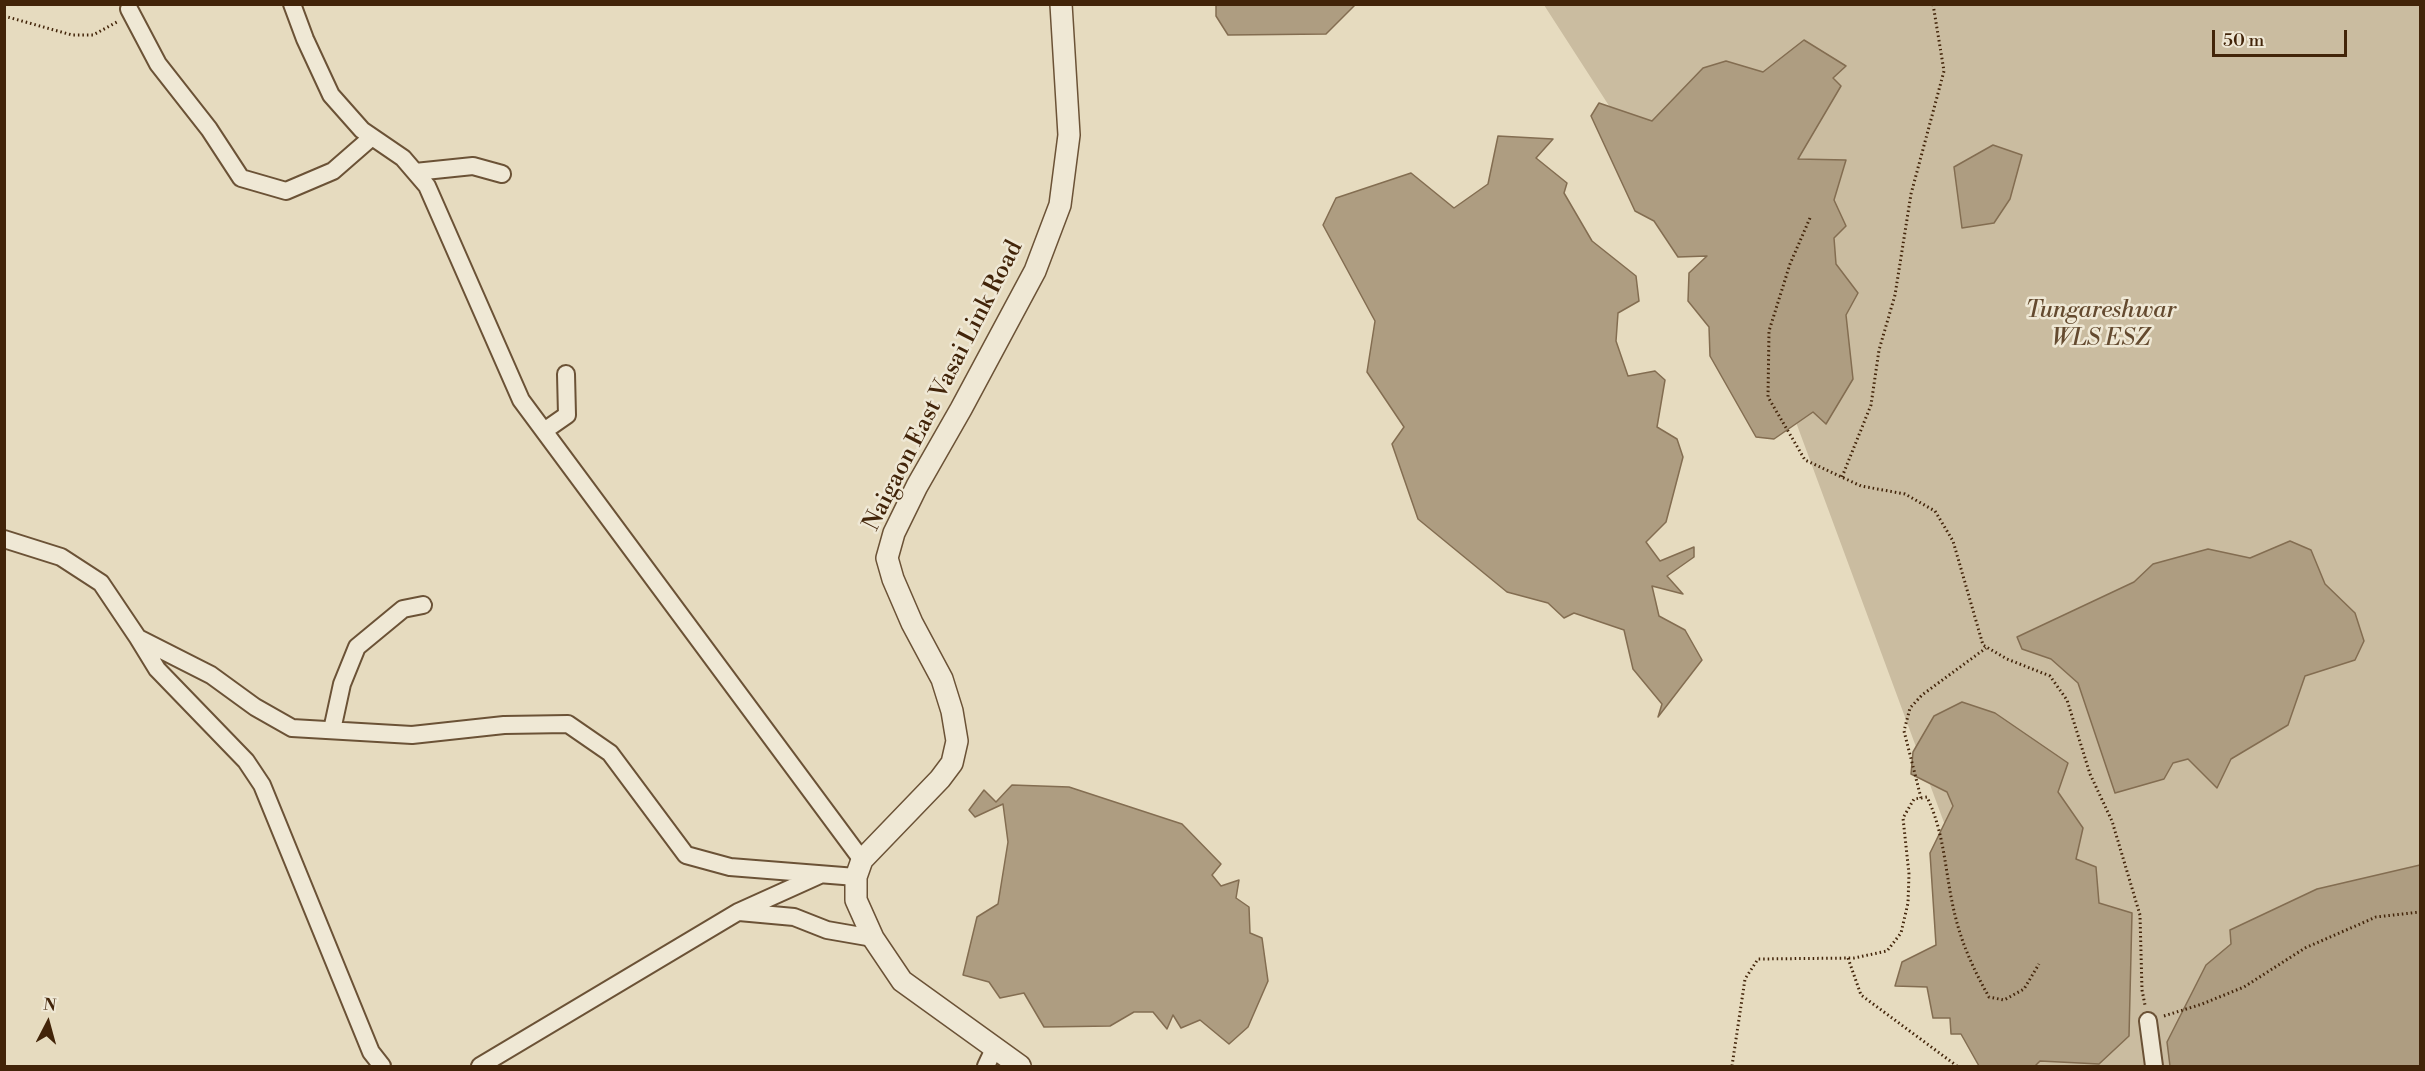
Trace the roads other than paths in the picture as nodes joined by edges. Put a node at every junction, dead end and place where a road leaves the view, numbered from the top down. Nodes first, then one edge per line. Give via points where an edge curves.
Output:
1 (292, 4) edge
2 (1061, 4) edge
3 (129, 9) road end
4 (372, 137) junction
5 (415, 172) junction
6 (502, 174) dead end
7 (566, 374) dead end
8 (544, 431) junction
9 (4, 539) edge
10 (423, 605) dead end
11 (138, 638) junction
12 (332, 730) junction
13 (859, 868) junction
14 (823, 873) junction
15 (738, 912) junction
16 (873, 938) junction
17 (2148, 1022) road end
18 (995, 1047) junction
19 (382, 1066) edge
20 (480, 1066) edge
21 (986, 1066) edge
22 (1020, 1066) edge
23 (2154, 1066) edge

1 - 4 street via 331,95
2 - 13 street, Naigaon East Vasai Link Road via 1069,135 1060,205 1035,271 917,486 894,532 887,558 902,601 952,711 957,741 952,763
3 - 4 street via 158,64 241,178 286,191 333,171
4 - 5 street via 403,158
5 - 6 street via 474,166
5 - 8 street via 427,186 521,400
7 - 8 street via 567,416
8 - 13 street
9 - 11 street via 61,557 101,583
10 - 12 street via 404,609 357,647 342,684
11 - 12 street via 211,675 255,708 292,728
11 - 19 street via 157,669 246,761 262,785 371,1053
12 - 14 street via 412,735 504,725 568,724 609,753 686,855 730,867
13 - 14 street
13 - 16 street via 856,900
14 - 15 street
15 - 16 street via 794,917 827,930
15 - 20 street
16 - 18 street via 902,981
17 - 23 street
18 - 21 street
18 - 22 street

